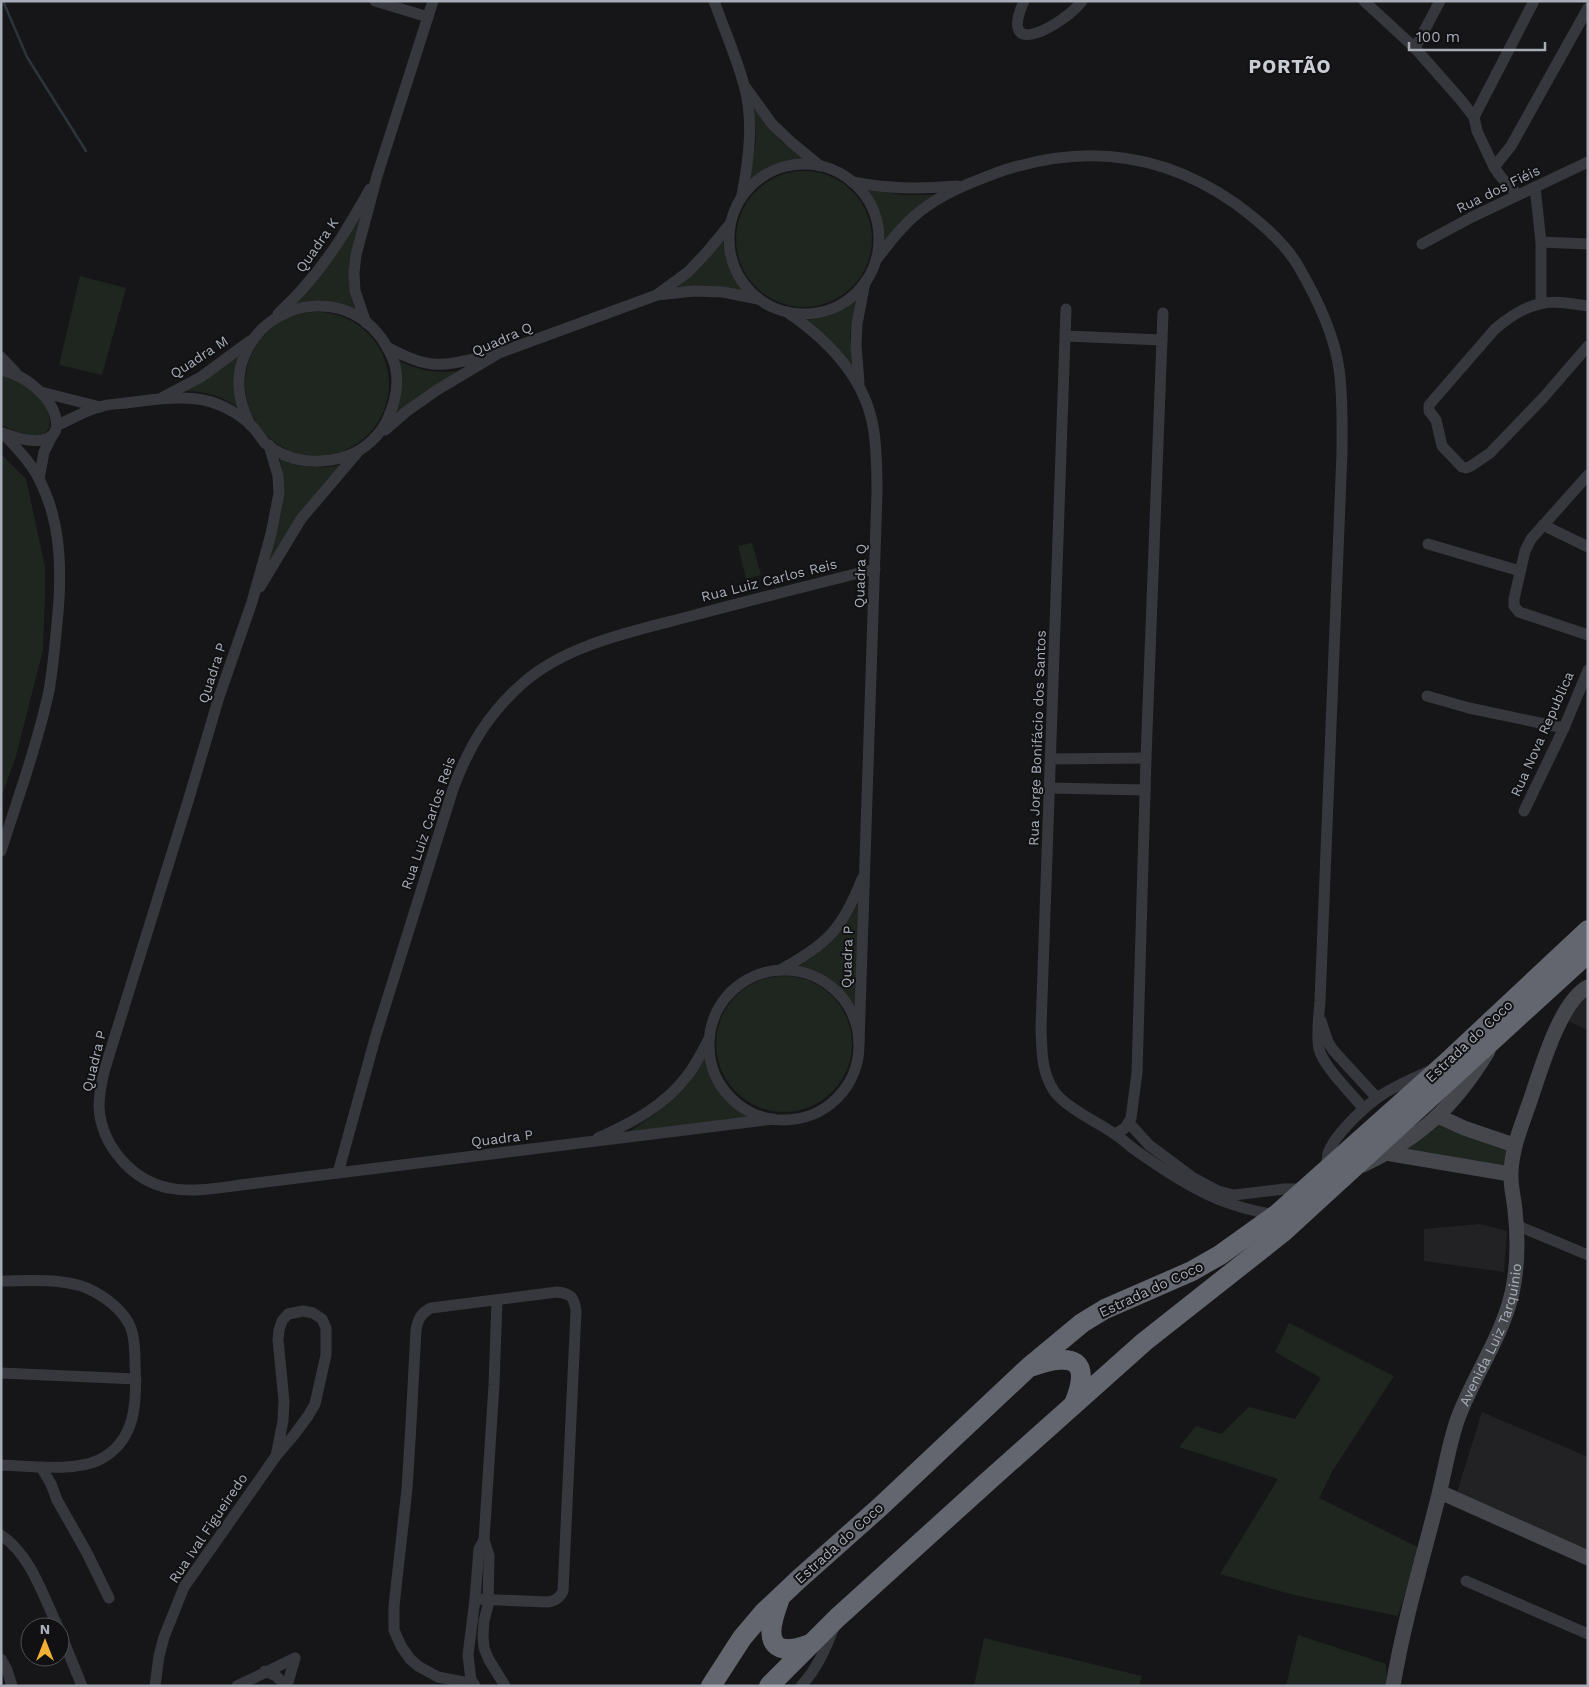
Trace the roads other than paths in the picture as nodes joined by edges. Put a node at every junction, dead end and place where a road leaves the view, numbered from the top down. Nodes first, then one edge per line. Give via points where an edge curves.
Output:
1 (375, 1) edge
2 (433, 1) edge
3 (714, 1) edge
4 (1024, 1) edge
5 (1082, 1) edge
6 (1365, 1) edge
7 (1440, 1) edge
8 (1534, 1) edge
9 (1588, 8) edge
10 (428, 18) junction
11 (1415, 48) junction
12 (744, 86) junction
13 (1474, 117) junction
14 (1588, 162) edge
15 (820, 166) junction
16 (1494, 167) junction
17 (377, 176) junction
18 (852, 182) junction
19 (961, 186) junction
20 (1535, 187) junction
21 (1517, 194) junction
22 (742, 197) junction
23 (730, 224) junction
24 (1541, 242) junction
25 (1422, 244) dead end
26 (1588, 244) edge
27 (876, 260) junction
28 (865, 282) junction
29 (657, 295) junction
30 (758, 300) junction
31 (1541, 303) junction
32 (1588, 306) edge
33 (1066, 310) dead end
34 (787, 312) junction
35 (1163, 313) dead end
36 (270, 322) junction
37 (366, 323) junction
38 (1066, 336) junction
39 (254, 338) junction
40 (1162, 340) junction
41 (1588, 346) edge
42 (387, 348) junction
43 (500, 354) junction
44 (1, 357) edge
45 (1, 370) edge
46 (20, 378) junction
47 (859, 384) junction
48 (41, 392) junction
49 (160, 398) junction
50 (100, 407) junction
51 (58, 425) junction
52 (250, 425) junction
53 (2, 433) edge
54 (52, 436) junction
55 (374, 439) junction
56 (269, 445) junction
57 (361, 449) junction
58 (1588, 475) edge
59 (39, 479) junction
60 (1544, 525) junction
61 (1428, 544) dead end
62 (1588, 547) edge
63 (875, 569) junction
64 (1520, 571) junction
65 (252, 602) junction
66 (1588, 635) edge
67 (1588, 670) edge
68 (1427, 696) dead end
69 (1564, 728) junction
70 (1146, 758) junction
71 (1051, 759) junction
72 (1050, 788) junction
73 (1145, 790) junction
74 (1524, 811) dead end
75 (1, 851) edge
76 (864, 873) junction
77 (1588, 930) edge
78 (1588, 953) edge
79 (1588, 969) edge
80 (778, 970) junction
81 (1558, 980) junction
82 (1588, 987) edge
83 (709, 1039) junction
84 (1495, 1039) junction
85 (859, 1042) junction
86 (1323, 1045) junction
87 (1445, 1064) junction
88 (1366, 1086) junction
89 (1355, 1098) junction
90 (1377, 1098) junction
91 (1364, 1109) junction
92 (1438, 1116) junction
93 (772, 1119) junction
94 (1129, 1123) junction
95 (1115, 1134) junction
96 (588, 1143) junction
97 (1514, 1145) junction
98 (1386, 1153) junction
99 (1175, 1170) junction
100 (1327, 1170) junction
101 (1348, 1172) junction
102 (338, 1173) junction
103 (1510, 1174) junction
104 (1305, 1189) junction
105 (1212, 1193) junction
106 (1276, 1215) junction
107 (1516, 1225) junction
108 (1588, 1255) edge
109 (1, 1280) edge
110 (497, 1300) junction
111 (1029, 1367) junction
112 (1, 1373) edge
113 (136, 1380) junction
114 (1074, 1405) junction
115 (283, 1418) junction
116 (301, 1426) junction
117 (276, 1456) junction
118 (1, 1465) edge
119 (41, 1467) junction
120 (55, 1467) junction
121 (51, 1484) junction
122 (1440, 1492) junction
123 (1, 1535) edge
124 (484, 1540) junction
125 (1588, 1558) edge
126 (1466, 1581) dead end
127 (781, 1597) junction
128 (110, 1598) dead end
129 (475, 1599) junction
130 (488, 1600) junction
131 (53, 1617) edge
132 (837, 1618) junction
133 (1588, 1634) edge
134 (810, 1644) junction
135 (70, 1657) edge
136 (1, 1659) edge
137 (491, 1664) junction
138 (265, 1671) junction
139 (155, 1681) edge
140 (473, 1681) edge
141 (12, 1686) edge
142 (82, 1686) edge
143 (237, 1686) edge
144 (287, 1686) edge
145 (504, 1686) edge
146 (711, 1686) edge
147 (769, 1686) edge
148 (801, 1686) edge
149 (1393, 1686) edge

1 - 10 street
2 - 10 street
3 - 12 street
4 - 5 street via 1016,26 1018,31 1028,35 1063,19
6 - 11 street
7 - 11 street
8 - 13 street
9 - 16 street via 1511,146
10 - 17 street
11 - 13 street
12 - 15 street via 772,124
12 - 22 street via 750,148
13 - 16 street via 1477,132
14 - 20 street, Rua dos Fiéis
15 - 18 street
15 - 22 street via 784,167 753,184
16 - 21 street
17 - 36 street, Quadra K via 324,263
17 - 37 street via 354,273 355,291
18 - 19 street via 884,188
18 - 27 street via 864,194 878,226
19 - 27 street via 917,214 898,231
19 - 86 street via 1022,164 1066,156 1130,158 1173,170 1216,190 1275,236 1297,263 1321,309 1339,368 1342,403 1319,1014
20 - 21 street, Rua dos Fiéis
20 - 24 street
21 - 25 street, Rua dos Fiéis
22 - 23 street
23 - 29 street, Quadra Q via 688,272
23 - 30 street via 728,245 733,266 743,284
24 - 26 street
24 - 31 street
27 - 28 street
28 - 34 street via 850,298 831,309 809,314
28 - 47 street via 856,346
29 - 30 street, Quadra Q via 723,292
29 - 43 street, Quadra Q
30 - 34 street
31 - 32 street
31 - 41 street via 1520,311 1495,329 1429,405 1442,446 1462,467 1471,466 1490,453
33 - 38 street, Rua Jorge Bonifácio dos Santos
34 - 47 street, Quadra Q via 831,348
35 - 40 street
36 - 37 street via 286,312 323,306 342,309
36 - 39 street
37 - 42 street via 379,334
38 - 40 street
38 - 71 street, Rua Jorge Bonifácio dos Santos
39 - 49 street, Quadra M via 201,376
39 - 52 street via 243,359 239,381 241,404
40 - 70 street
42 - 43 street via 409,359 434,365
42 - 55 street via 397,380 395,402 387,422
43 - 55 street, Quadra Q via 437,390
44 - 46 street
45 - 46 street
46 - 48 street
47 - 63 street, Quadra Q via 875,437
48 - 50 street
48 - 51 street via 50,402
49 - 50 street
49 - 52 street via 209,400
50 - 51 street
51 - 54 street
52 - 56 street
53 - 54 street via 33,442
53 - 59 street
54 - 59 street via 44,452
55 - 57 street
56 - 57 street via 286,456 309,462 332,461
56 - 65 street, Quadra P via 279,493
57 - 65 street via 301,519
58 - 60 street
59 - 75 street via 47,496 57,540 60,596 49,690
60 - 62 street
60 - 64 street via 1531,539
61 - 64 street
63 - 76 street, Quadra Q
63 - 102 street, Rua Luiz Carlos Reis via 664,623 576,650 524,682 501,705 480,731 453,789 376,1035
64 - 66 street via 1514,598 1514,606 1519,612
65 - 102 street, Quadra P via 219,697 106,1065 99,1107 102,1126 114,1150 132,1172 150,1183 192,1190
67 - 69 street, Rua Nova Republica
68 - 69 street
69 - 74 street, Rua Nova Republica
70 - 71 street
70 - 73 street
71 - 72 street, Rua Jorge Bonifácio dos Santos
72 - 73 street
72 - 95 street, Rua Jorge Bonifácio dos Santos via 1042,1058 1047,1078 1056,1094
73 - 94 street via 1137,1073
76 - 80 street via 840,924 808,955
76 - 85 street, Quadra P
77 - 87 highway, Estrada do Coco
78 - 81 highway, Estrada do Coco
79 - 81 highway
80 - 83 street via 758,975 739,985 724,1000 714,1018
80 - 85 street via 818,978 834,989 847,1004 856,1023
81 - 84 highway, Estrada do Coco
82 - 97 street, Avenida Luiz Tarquinio via 1573,1000 1552,1041
83 - 93 street via 711,1061 723,1088 733,1100 751,1112
83 - 96 street via 670,1096 632,1123
84 - 92 street via 1461,1091
84 - 101 highway, Estrada do Coco
85 - 93 street via 857,1064 848,1084 834,1101 816,1113 795,1119
86 - 88 street
86 - 89 street via 1322,1058
87 - 90 street
87 - 100 highway, Estrada do Coco
88 - 89 street
88 - 90 street
89 - 91 street
90 - 91 street
91 - 100 street via 1328,1152
92 - 97 street
92 - 98 street
93 - 96 street, Quadra P
94 - 95 street
94 - 99 street
95 - 99 street, Rua Jorge Bonifácio dos Santos via 1139,1154
96 - 102 street, Quadra P
97 - 103 street, Avenida Luiz Tarquinio
98 - 101 street
98 - 103 street
99 - 105 street
100 - 104 highway, Estrada do Coco
101 - 114 highway, Estrada do Coco via 1282,1233 1144,1342
103 - 107 street, Avenida Luiz Tarquinio
104 - 105 street via 1234,1195
104 - 106 highway, Estrada do Coco
105 - 106 street via 1239,1207
106 - 111 highway, Estrada do Coco via 1192,1271 1105,1309 1082,1323
107 - 108 street
107 - 122 street, Avenida Luiz Tarquinio via 1515,1270 1510,1300 1458,1418
109 - 113 street via 60,1282 94,1291 122,1312 131,1327
110 - 124 street
110 - 130 street via 566,1293 574,1301 576,1311 563,1591 555,1601 547,1602
110 - 140 street via 431,1308 418,1318 407,1489 394,1606 394,1630 410,1659 438,1677
111 - 114 highway via 1056,1360 1075,1362 1082,1376
111 - 127 highway, Estrada do Coco
112 - 113 street
113 - 120 street via 134,1414 114,1452 83,1466
114 - 132 highway, Estrada do Coco
115 - 116 street
115 - 116 street, Rua Ival Figueiredo via 279,1330 288,1314 313,1313 326,1328 326,1355 315,1404
115 - 117 street, Rua Ival Figueiredo
116 - 117 street, Rua Ival Figueiredo
117 - 139 street, Rua Ival Figueiredo via 184,1587 164,1637
118 - 119 street
119 - 120 street
119 - 121 street
120 - 121 street
121 - 128 street
122 - 125 street
122 - 149 street, Avenida Luiz Tarquinio via 1400,1644
123 - 131 street via 19,1551
124 - 129 street via 479,1549
124 - 130 street via 489,1556
126 - 133 street
127 - 134 highway via 771,1622 773,1640 780,1647 790,1649
127 - 146 highway, Estrada do Coco via 742,1638
129 - 130 street
129 - 140 street via 468,1655
130 - 137 street via 483,1636
132 - 134 highway, Estrada do Coco
132 - 148 street via 825,1650
134 - 147 highway, Estrada do Coco
135 - 142 street
136 - 141 street
137 - 140 street via 477,1665
137 - 145 street
138 - 143 street
138 - 144 street
138 - 144 street via 294,1658

